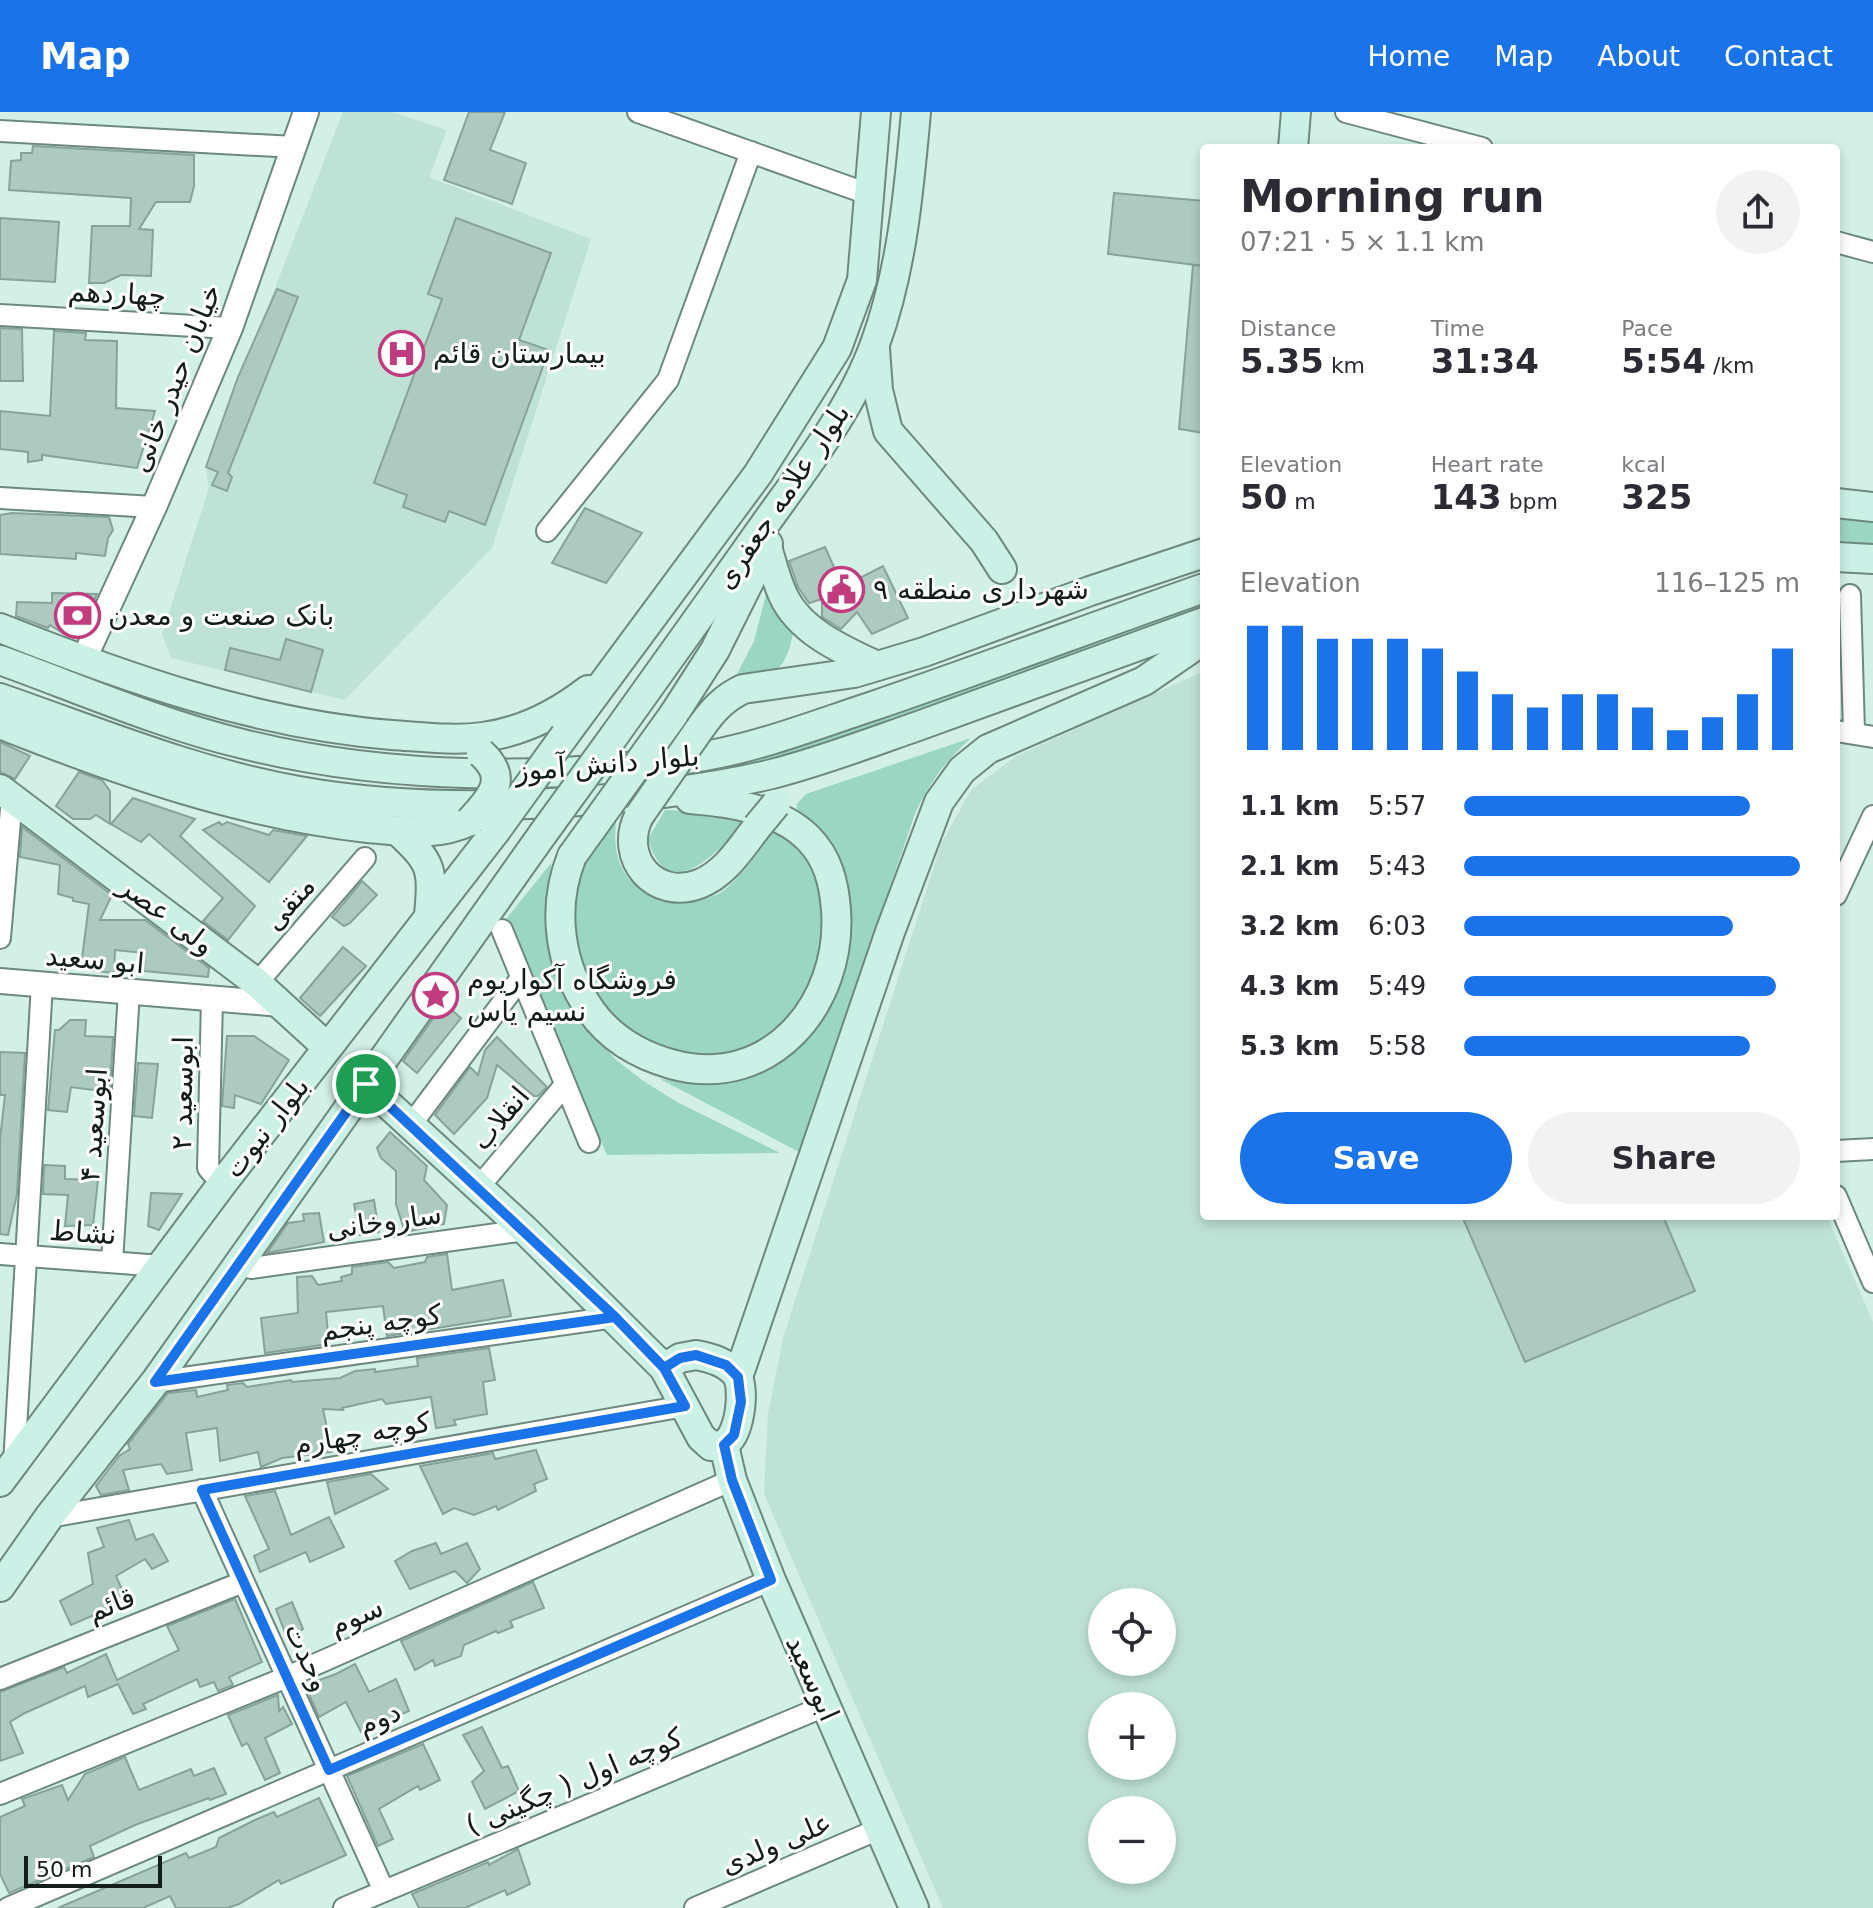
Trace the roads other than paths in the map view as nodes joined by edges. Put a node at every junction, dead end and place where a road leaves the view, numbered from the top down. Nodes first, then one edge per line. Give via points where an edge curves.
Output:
1 (306, 112) edge
2 (638, 112) edge
3 (876, 112) edge
4 (916, 112) edge
5 (1296, 112) edge
6 (1346, 112) edge
7 (0, 131) edge
8 (1293, 144) edge
9 (1467, 144) edge
10 (294, 147) junction
11 (751, 152) junction
12 (871, 195) junction
13 (1840, 243) edge
14 (1873, 252) edge
15 (0, 315) edge
16 (230, 328) junction
17 (874, 345) junction
18 (788, 493) junction
19 (0, 498) edge
20 (1840, 503) edge
21 (154, 507) junction
22 (1873, 507) edge
23 (547, 531) dead end
24 (767, 547) junction
25 (1200, 554) edge
26 (1840, 557) edge
27 (1873, 559) edge
28 (1002, 569) dead end
29 (1200, 589) edge
30 (1850, 595) dead end
31 (0, 628) edge
32 (1200, 635) edge
33 (1200, 635) edge
34 (1200, 636) edge
35 (0, 660) edge
36 (83, 661) junction
37 (877, 666) junction
38 (606, 677) junction
39 (0, 698) edge
40 (0, 724) edge
41 (1854, 733) edge
42 (565, 735) joint
43 (451, 740) junction
44 (6, 793) edge
45 (642, 806) junction
46 (1873, 816) edge
47 (482, 826) junction
48 (398, 831) junction
49 (542, 835) joint
50 (365, 858) dead end
51 (1840, 886) edge
52 (429, 916) junction
53 (502, 930) dead end
54 (0, 938) edge
55 (521, 978) junction
56 (0, 981) edge
57 (257, 983) junction
58 (42, 984) junction
59 (129, 992) junction
60 (212, 999) junction
61 (281, 1004) junction
62 (327, 1047) junction
63 (366, 1084) junction
64 (565, 1085) junction
65 (410, 1126) junction
66 (589, 1142) dead end
67 (1873, 1149) edge
68 (1840, 1151) edge
69 (222, 1184) junction
70 (478, 1188) junction
71 (1840, 1205) edge
72 (525, 1230) junction
73 (0, 1254) edge
74 (25, 1256) junction
75 (112, 1262) junction
76 (162, 1266) junction
77 (251, 1268) dead end
78 (1873, 1282) edge
79 (615, 1317) junction
80 (664, 1368) junction
81 (738, 1377) junction
82 (155, 1382) junction
83 (685, 1406) junction
84 (724, 1445) junction
85 (7, 1473) edge
86 (732, 1480) junction
87 (202, 1490) junction
88 (49, 1517) junction
89 (771, 1580) junction
90 (243, 1582) junction
91 (0, 1587) edge
92 (287, 1677) junction
93 (0, 1679) edge
94 (825, 1706) junction
95 (329, 1770) junction
96 (0, 1794) edge
97 (879, 1829) junction
98 (384, 1891) junction
99 (8, 1908) edge
100 (344, 1908) edge
101 (695, 1908) edge
102 (914, 1908) edge

1 - 10 street, خیابان حیدر خانی
2 - 11 street
3 - 12 main road, بلوار علامه جعفری
4 - 17 main road, بلوار علامه جعفری via 894,285
5 - 8 main road
6 - 9 street
7 - 10 street
10 - 16 street, خیابان حیدر خانی
11 - 12 street
11 - 23 street via 668,380
12 - 38 main road, بلوار علامه جعفری via 862,280 837,348 758,474
13 - 14 street
15 - 16 street, چهاردهم
16 - 21 street, خیابان حیدر خانی
17 - 18 main road, بلوار علامه جعفری via 842,412
17 - 28 main road via 888,431
18 - 24 main road
18 - 49 main road, بلوار علامه جعفری, bridge
19 - 21 street
20 - 22 main road
21 - 36 street, خیابان حیدر خانی
24 - 37 main road via 783,597 805,624
24 - 45 main road, bridge via 715,650 572,856 560,896 562,942 579,995 601,1025 650,1058 678,1066 704,1069 749,1061 790,1037 813,1010 825,983 837,923 835,891 822,856 794,827 751,809 693,799
25 - 37 main road
26 - 27 main road
29 - 35 main road, بلوار دانش آموز via 766,741 705,756 518,773 357,765 242,744
30 - 41 street
31 - 36 main road
32 - 45 main road, bridge via 802,783 786,793 719,873 701,883 682,887 658,882 641,869 632,841
33 - 45 main road, بلوار دانش آموز via 820,760
34 - 81 main road via 1144,681 988,749 962,770 939,802
36 - 43 main road via 191,697 271,716
37 - 45 main road, bridge via 743,689 729,696 712,711
38 - 42 main road, بلوار علامه جعفری
38 - 43 main road via 570,704 528,725
39 - 45 main road, بلوار دانش آموز via 175,759 322,795 430,806
40 - 48 main road via 189,792 285,816
42 - 47 main road, بلوار نبوت, bridge
43 - 47 main road, bridge via 493,764 497,780
44 - 54 street
44 - 57 main road, ولی عصر
46 - 51 street
47 - 48 main road
47 - 52 main road, بلوار نبوت
48 - 52 main road via 429,866
49 - 63 main road, بلوار نبوت
50 - 57 street, متقی
52 - 62 main road, بلوار نبوت
53 - 55 street
55 - 64 street
55 - 65 street
56 - 58 street, ابو سعید
57 - 61 main road, ولی عصر
58 - 59 street, ابو سعید
58 - 74 street
59 - 60 street, ابو سعید
59 - 75 street, ابوسعید ۴
60 - 61 street, ابو سعید
60 - 69 street, ابوسعید ۲ via 208,1168
61 - 62 main road, ولی عصر
62 - 69 main road, بلوار نبوت
63 - 65 main road
63 - 82 main road, بلوار نبوت
64 - 66 street
64 - 70 street, انقلاب
65 - 70 main road
67 - 68 street
69 - 76 main road, بلوار نبوت
70 - 72 main road
71 - 78 street
72 - 77 street, ساروخانی
72 - 79 main road
73 - 74 street, نشاط
74 - 75 street, نشاط
74 - 85 street
75 - 76 street, نشاط
76 - 85 main road, بلوار نبوت
79 - 80 main road
79 - 82 street, کوچه پنجم
80 - 81 main road via 696,1355 726,1365
80 - 83 main road
81 - 84 main road via 741,1402 734,1435
82 - 88 main road, بلوار نبوت
83 - 84 main road via 701,1437 711,1446
83 - 87 street, کوچه چهارم
84 - 86 main road, ابوسعید
86 - 89 main road, ابوسعید
86 - 92 street, سوم
87 - 88 street, کوچه چهارم
87 - 90 street, وحدت
88 - 91 main road, بلوار نبوت
89 - 94 main road, ابوسعید
89 - 95 street, دوم
90 - 92 street, وحدت
90 - 93 street, قائم
92 - 95 street, وحدت
92 - 96 street, سوم
94 - 97 main road, ابوسعید
94 - 98 street, کوچه اول ( چگینی )
95 - 98 street, وحدت
95 - 99 street, دوم
97 - 101 street, علی ولدی
97 - 102 main road, ابوسعید
98 - 100 street, کوچه اول ( چگینی )

